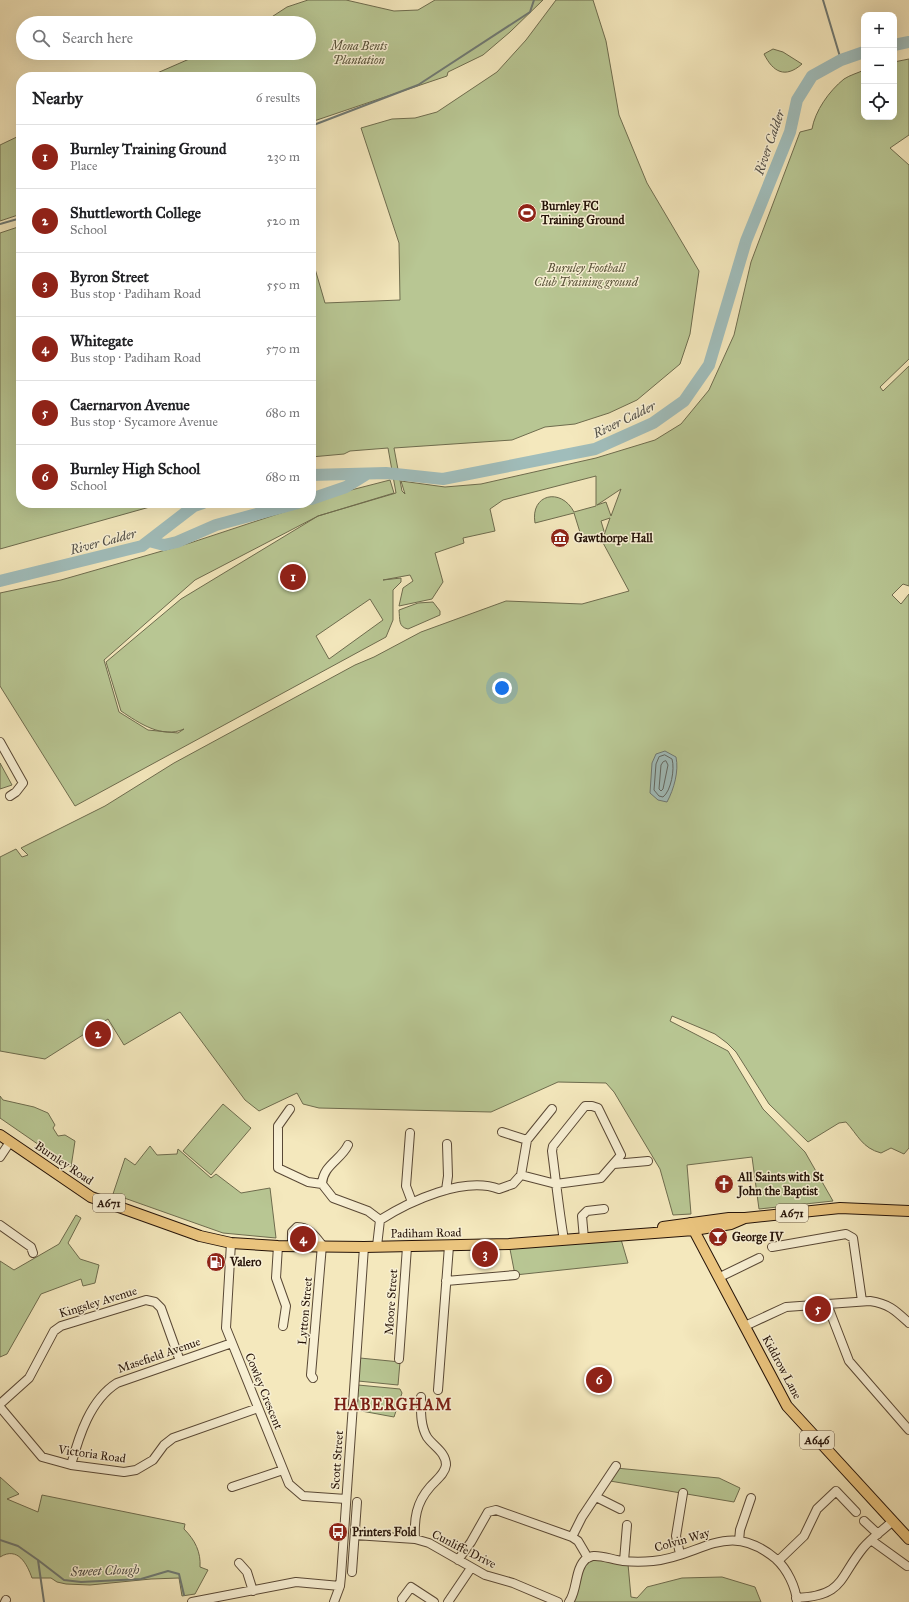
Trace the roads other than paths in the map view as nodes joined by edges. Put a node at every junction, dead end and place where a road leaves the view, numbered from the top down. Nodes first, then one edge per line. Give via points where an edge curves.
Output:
1 (0, 742) edge
2 (10, 796) dead end
3 (290, 1109) dead end
4 (552, 1110) dead end
5 (502, 1132) dead end
6 (410, 1133) dead end
7 (0, 1135) edge
8 (527, 1140) junction
9 (10, 1142) junction
10 (448, 1144) dead end
11 (348, 1145) dead end
12 (0, 1157) edge
13 (648, 1161) dead end
14 (614, 1164) junction
15 (521, 1174) junction
16 (322, 1184) junction
17 (556, 1184) junction
18 (446, 1190) junction
19 (412, 1202) junction
20 (604, 1209) dead end
21 (909, 1211) edge
22 (380, 1220) junction
23 (0, 1225) edge
24 (692, 1227) junction
25 (584, 1239) junction
26 (564, 1240) junction
27 (231, 1243) junction
28 (322, 1245) junction
29 (278, 1246) junction
30 (292, 1246) junction
31 (377, 1246) junction
32 (449, 1246) junction
33 (364, 1247) junction
34 (407, 1247) junction
35 (772, 1247) dead end
36 (34, 1253) dead end
37 (759, 1258) dead end
38 (514, 1275) dead end
39 (720, 1277) junction
40 (446, 1281) junction
41 (862, 1301) junction
42 (827, 1304) junction
43 (909, 1323) edge
44 (284, 1326) dead end
45 (745, 1326) junction
46 (232, 1342) junction
47 (399, 1359) dead end
48 (180, 1361) junction
49 (313, 1378) dead end
50 (438, 1390) dead end
51 (421, 1397) dead end
52 (0, 1406) edge
53 (258, 1408) junction
54 (909, 1430) edge
55 (71, 1465) junction
56 (616, 1466) dead end
57 (283, 1470) junction
58 (232, 1487) dead end
59 (683, 1493) dead end
60 (596, 1497) junction
61 (751, 1498) dead end
62 (346, 1500) junction
63 (357, 1502) dead end
64 (620, 1509) dead end
65 (856, 1512) dead end
66 (864, 1521) dead end
67 (893, 1521) junction
68 (627, 1525) dead end
69 (878, 1534) junction
70 (355, 1535) junction
71 (572, 1537) junction
72 (415, 1539) junction
73 (909, 1539) edge
74 (871, 1540) junction
75 (739, 1541) junction
76 (680, 1554) junction
77 (588, 1558) junction
78 (458, 1560) junction
79 (624, 1561) junction
80 (778, 1561) junction
81 (239, 1563) dead end
82 (907, 1566) dead end
83 (470, 1568) junction
84 (352, 1572) dead end
85 (340, 1586) junction
86 (253, 1591) junction
87 (402, 1599) dead end
88 (796, 1600) edge
89 (569, 1601) edge
90 (192, 1602) edge
91 (334, 1602) edge
92 (434, 1602) edge
93 (448, 1602) edge
94 (558, 1602) edge

1 - 2 street via 23,783
3 - 16 street via 278,1126 278,1168 308,1182
4 - 8 street
5 - 8 street
6 - 19 street via 406,1186
7 - 9 main road, Burnley Road / A671
8 - 15 street
9 - 12 street
9 - 27 main road, Burnley Road / A671 via 91,1197 200,1236
10 - 18 street
11 - 16 street via 346,1150 333,1160 322,1178
13 - 14 street
14 - 17 street via 601,1178
14 - 17 street via 621,1155 620,1150 598,1108 585,1106 553,1146
15 - 17 street
15 - 18 street via 513,1184 499,1189 486,1185
16 - 22 street via 333,1198 368,1211
17 - 26 street
18 - 19 street
19 - 22 street
20 - 25 street via 587,1211 582,1216
21 - 24 main road, Padiham Road / A671 via 840,1208 745,1218 731,1224
22 - 31 street
23 - 36 street via 31,1247
24 - 25 main road, Padiham Road / A671
24 - 39 main road, Kiddrow Lane / A646
25 - 26 main road, Padiham Road / A671
26 - 32 main road, Padiham Road / A671
27 - 29 main road, Padiham Road / A671
27 - 46 street, Cowley Crescent via 226,1328
28 - 30 main road, Padiham Road / A671
28 - 30 street via 304,1227 297,1227 292,1232
28 - 33 main road, Padiham Road / A671
28 - 49 street, Lytton Street via 311,1375
29 - 30 main road, Padiham Road / A671
29 - 44 street via 276,1278 286,1306
31 - 33 main road, Padiham Road / A671
31 - 34 main road, Padiham Road / A671
32 - 34 main road, Padiham Road / A671
32 - 40 street
33 - 62 street, Scott Street
34 - 47 street, Moore Street
35 - 41 street via 846,1234 853,1238
37 - 39 street
38 - 40 street
39 - 45 main road, Kiddrow Lane / A646
40 - 50 street
41 - 42 street
41 - 43 street via 887,1305
42 - 45 street via 786,1307
42 - 54 street via 849,1361
45 - 67 main road, Kiddrow Lane / A646 via 787,1406
46 - 48 street, Masefield Avenue
46 - 53 street, Cowley Crescent
48 - 52 street, Kingsley Avenue via 162,1308 155,1302 146,1300 61,1326 54,1331 29,1378
48 - 55 street, Masefield Avenue via 108,1388 80,1434
51 - 72 street via 421,1413 427,1437 443,1455 446,1464 442,1474 418,1506 414,1522
52 - 55 street, Victoria Road via 42,1457
53 - 55 street, Victoria Road via 173,1438 153,1460 136,1470 124,1472
53 - 57 street, Cowley Crescent
56 - 60 street
57 - 58 street
57 - 62 street, Cowley Crescent via 289,1484 303,1496
59 - 76 street via 676,1536
60 - 64 street
60 - 71 street
61 - 75 street
62 - 85 street, Scott Street
63 - 70 street
65 - 80 street via 836,1491 817,1509 804,1536
66 - 69 street
67 - 69 street
67 - 73 main road, Kiddrow Lane / A646
68 - 79 street
69 - 74 street
70 - 72 street, Cunliffe Drive
70 - 84 street
71 - 77 street via 578,1541
71 - 78 street via 493,1510 486,1516
72 - 78 street, Cunliffe Drive via 437,1546
74 - 82 street
74 - 88 street via 832,1591
75 - 76 street, Colvin Way via 712,1543
75 - 80 street, Colvin Way via 757,1547
76 - 79 street, Colvin Way via 654,1561
77 - 79 street, Colvin Way via 598,1556
77 - 89 street via 580,1568
78 - 83 street, Cunliffe Drive
80 - 88 street, Colvin Way via 792,1582
81 - 86 street via 249,1570
83 - 93 street
83 - 94 street, Cunliffe Drive
85 - 86 street via 296,1582
85 - 91 street, Scott Street
86 - 90 street
87 - 92 street via 411,1587

